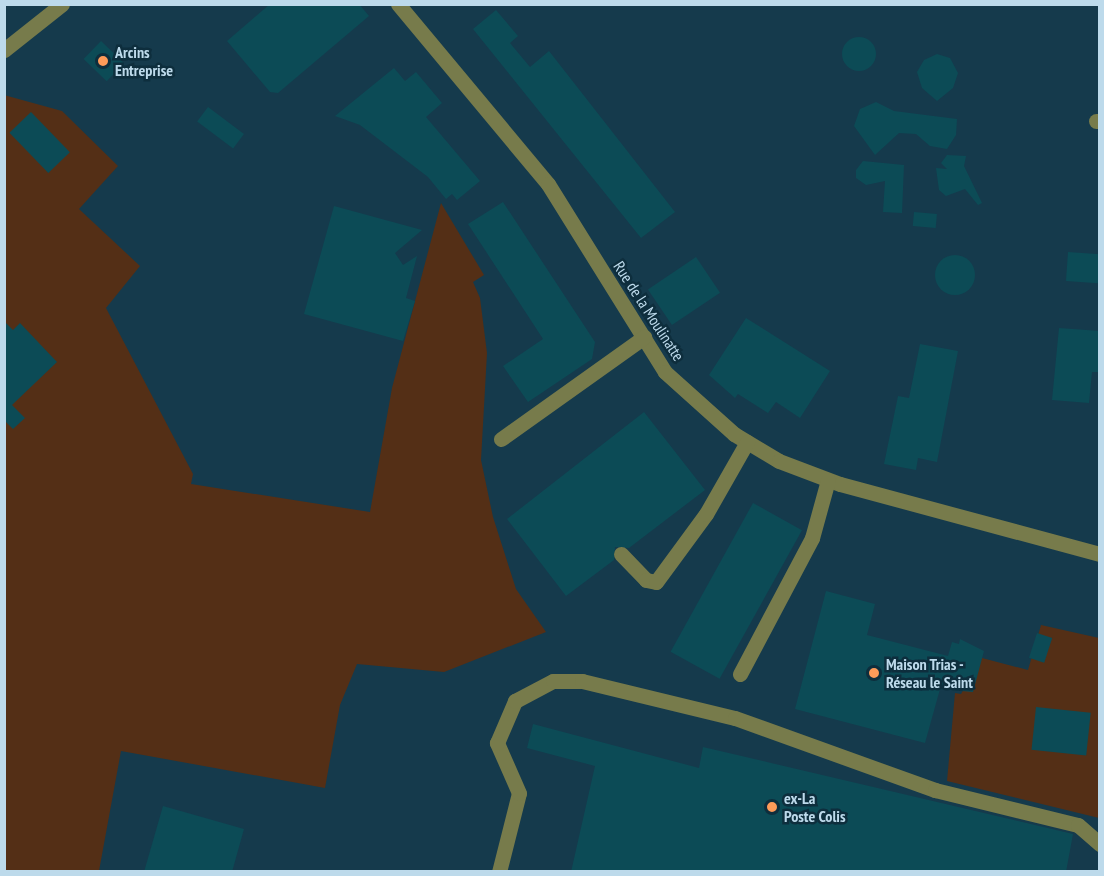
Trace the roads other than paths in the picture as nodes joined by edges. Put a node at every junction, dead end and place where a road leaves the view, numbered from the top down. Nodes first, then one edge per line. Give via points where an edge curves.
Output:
1 (62, 4) edge
2 (398, 4) edge
3 (4, 50) edge
4 (644, 337) junction
5 (501, 439) dead end
6 (747, 442) junction
7 (828, 480) junction
8 (621, 554) dead end
9 (1100, 554) edge
10 (740, 674) dead end
11 (1100, 844) edge
12 (499, 872) edge

1 - 3 street
2 - 4 street, Rue de la Moulinatte via 548,184
4 - 5 street
4 - 6 street, Rue de la Moulinatte via 665,372
6 - 7 street, Rue de la Moulinatte via 779,461
6 - 8 street via 683,549 656,582 646,580
7 - 9 street, Rue de la Moulinatte
7 - 10 street via 812,538
11 - 12 street via 1078,825 935,790 735,718 582,681 553,681 515,700 505,715 497,743 519,793

